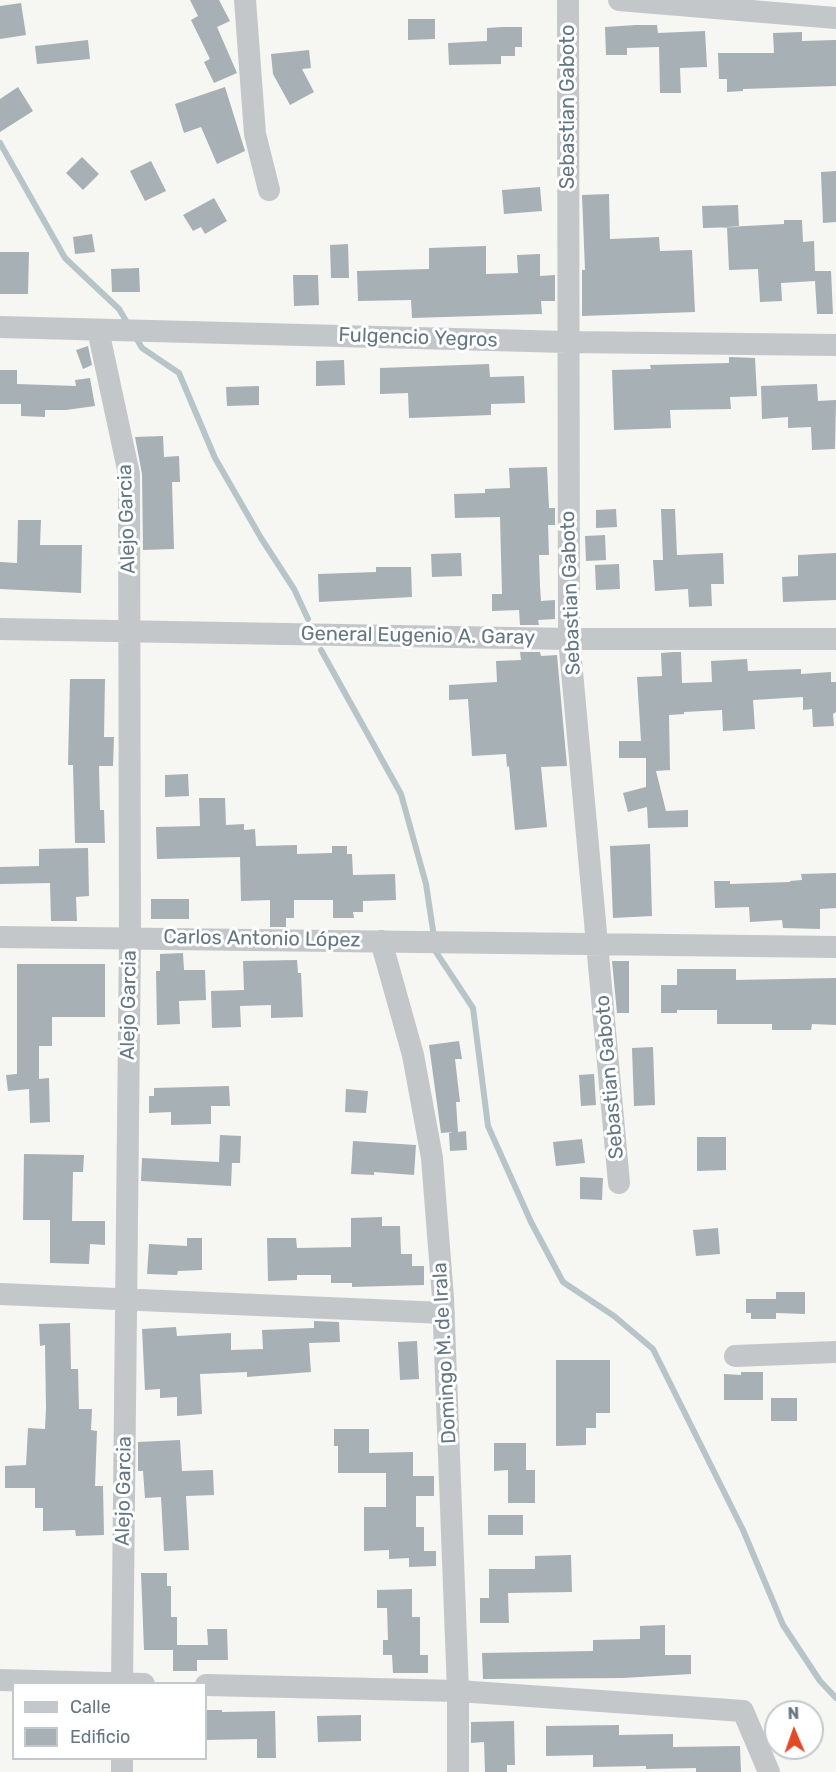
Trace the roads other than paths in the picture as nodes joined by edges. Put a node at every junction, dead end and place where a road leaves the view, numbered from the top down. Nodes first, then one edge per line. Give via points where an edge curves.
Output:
1 (244, 0) edge
2 (568, 0) edge
3 (619, 0) edge
4 (836, 18) edge
5 (269, 190) dead end
6 (0, 327) edge
7 (107, 330) junction
8 (567, 342) junction
9 (836, 345) edge
10 (0, 629) edge
11 (130, 632) junction
12 (569, 639) junction
13 (836, 639) edge
14 (0, 937) edge
15 (130, 938) junction
16 (381, 941) junction
17 (598, 943) junction
18 (836, 947) edge
19 (619, 1183) dead end
20 (0, 1294) edge
21 (126, 1300) junction
22 (444, 1313) junction
23 (836, 1352) edge
24 (735, 1356) dead end
25 (0, 1680) edge
26 (81, 1682) edge
27 (122, 1682) edge
28 (207, 1685) edge
29 (458, 1691) junction
30 (458, 1772) edge
31 (769, 1772) edge

1 - 5 street via 255,134
2 - 8 street, Sebastian Gaboto
3 - 4 street
6 - 7 street, Fulgencio Yegros
7 - 8 street, Fulgencio Yegros
7 - 11 street, Alejo Garcia via 129,474
8 - 9 street, Fulgencio Yegros
8 - 12 street, Sebastian Gaboto
10 - 11 street, General Eugenio A. Garay
11 - 12 street, General Eugenio A. Garay
11 - 15 street, Alejo Garcia
12 - 13 street, General Eugenio A. Garay
12 - 17 street, Sebastian Gaboto
14 - 15 street, Carlos Antonio López
15 - 16 street, Carlos Antonio López
15 - 21 street, Alejo Garcia
16 - 17 street, Carlos Antonio López
16 - 22 street, Domingo M. de Irala via 413,1055 432,1158
17 - 18 street
17 - 19 street, Sebastian Gaboto
20 - 21 street
21 - 22 street
21 - 27 street, Alejo Garcia
22 - 29 street, Domingo M. de Irala
23 - 24 street
25 - 26 street
28 - 29 street
29 - 30 street, Domingo M. de Irala
29 - 31 street via 743,1712

